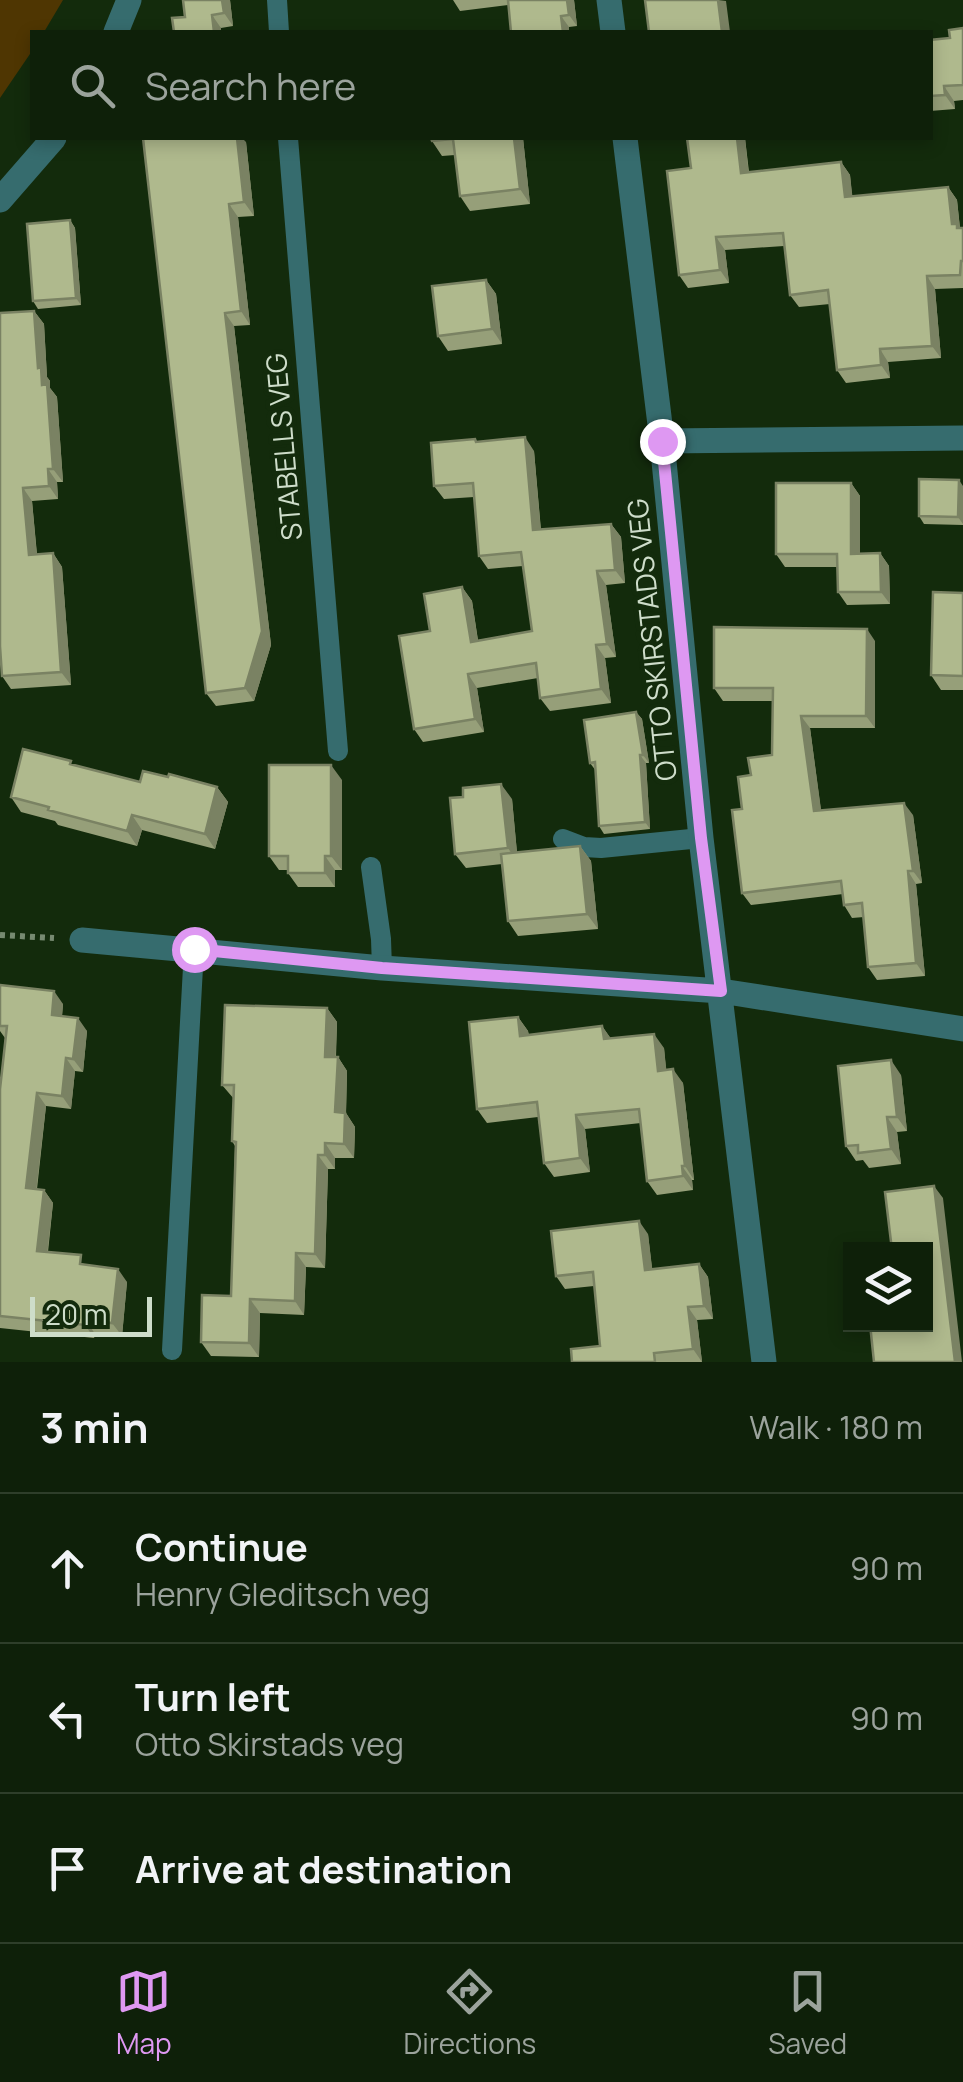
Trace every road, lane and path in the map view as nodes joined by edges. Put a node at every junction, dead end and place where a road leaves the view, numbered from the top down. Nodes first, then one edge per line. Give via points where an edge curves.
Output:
1 (128, 0) edge
2 (276, 0) edge
3 (609, 0) edge
4 (117, 30) edge
5 (279, 30) edge
6 (613, 30) edge
7 (52, 140) edge
8 (288, 140) edge
9 (625, 140) edge
10 (0, 200) edge
11 (963, 438) edge
12 (662, 441) junction
13 (338, 751) dead end
14 (701, 838) junction
15 (562, 840) dead end
16 (371, 867) dead end
17 (0, 934) edge
18 (82, 940) joint
19 (194, 949) junction
20 (382, 968) junction
21 (721, 991) junction
22 (963, 1029) edge
23 (172, 1350) dead end
24 (764, 1362) edge

1 - 4 street
2 - 5 lane
3 - 6 street
7 - 10 street
8 - 13 lane, STABELLS VEG
9 - 12 street, OTTO SKIRSTADS VEG
11 - 12 street
12 - 14 street, OTTO SKIRSTADS VEG
14 - 15 lane via 601,848
14 - 21 street, OTTO SKIRSTADS VEG
16 - 20 lane
17 - 18 path
18 - 19 street
19 - 20 street
19 - 23 lane
20 - 21 street
21 - 22 street
21 - 24 street, OTTO SKIRSTADS VEG

